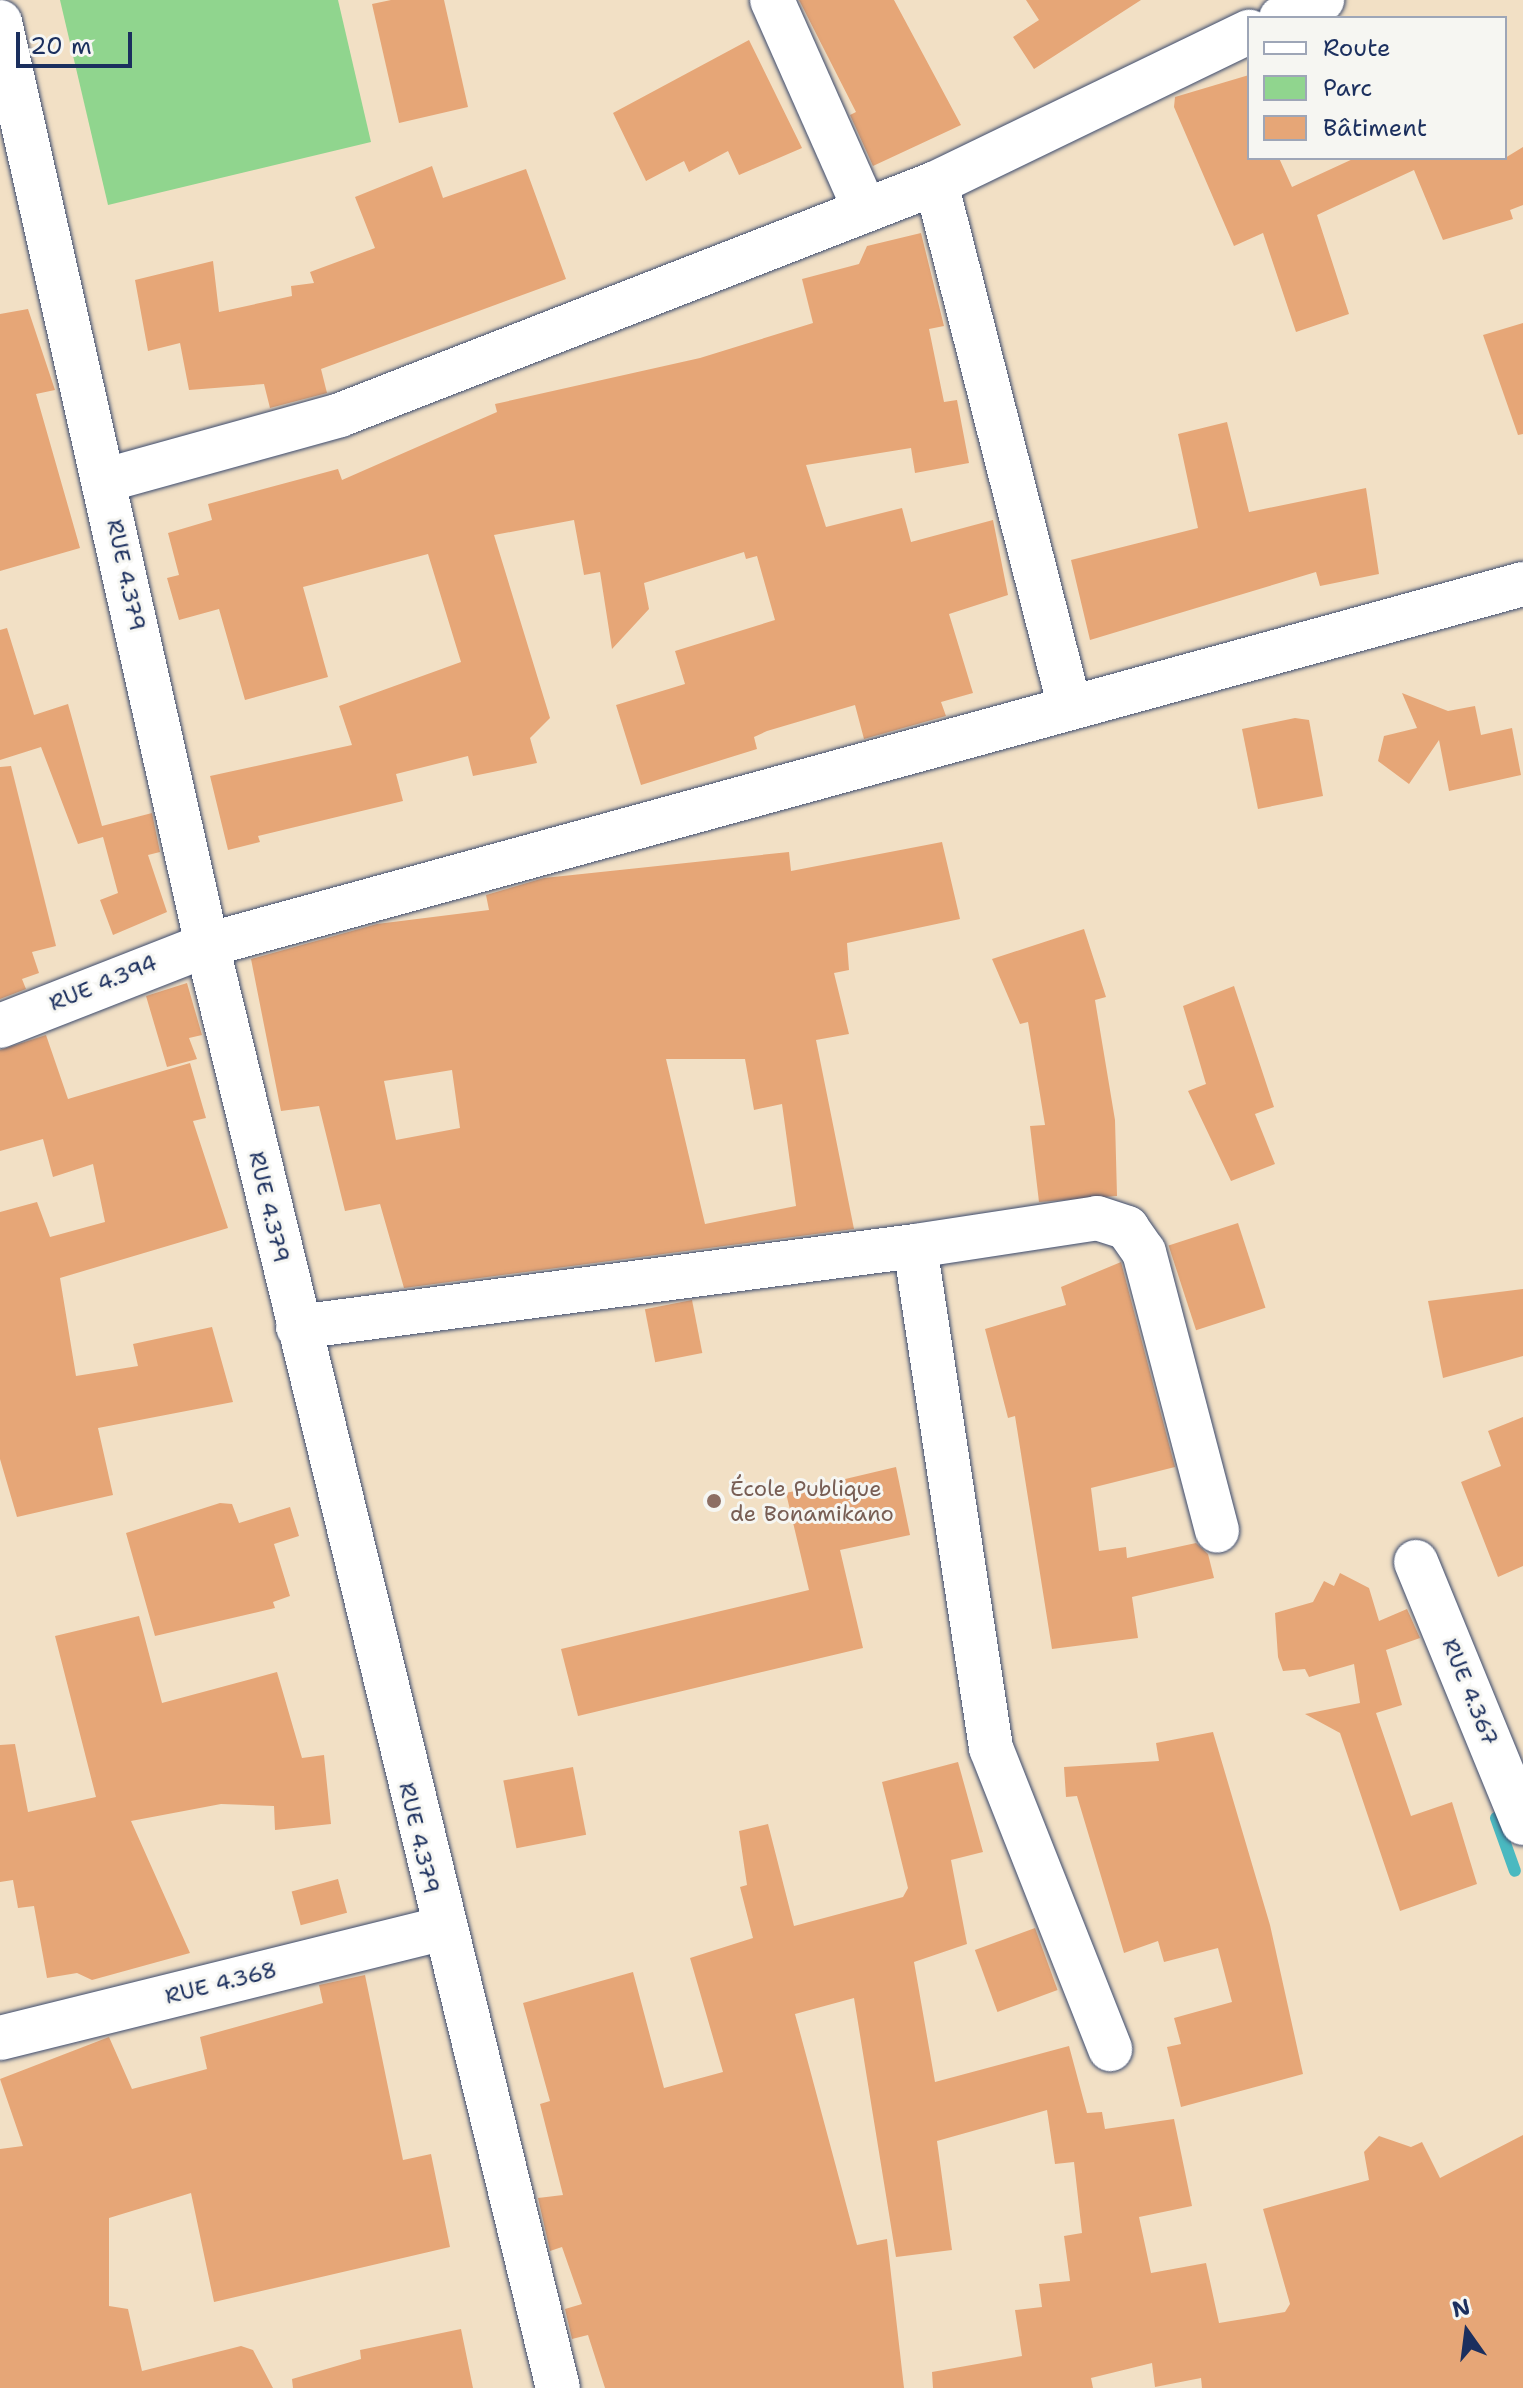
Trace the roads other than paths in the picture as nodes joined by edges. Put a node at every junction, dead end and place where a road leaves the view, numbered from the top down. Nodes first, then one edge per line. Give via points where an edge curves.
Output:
1 (772, 0) edge
2 (1322, 0) edge
3 (1286, 16) edge
4 (0, 22) edge
5 (1247, 33) edge
6 (936, 183) junction
7 (865, 210) junction
8 (106, 480) junction
9 (1523, 584) edge
10 (1070, 708) junction
11 (207, 945) junction
12 (0, 1026) edge
13 (915, 1246) junction
14 (298, 1327) junction
15 (1217, 1531) dead end
16 (1416, 1562) dead end
17 (1523, 1823) edge
18 (441, 1929) junction
19 (0, 2038) edge
20 (1110, 2049) dead end
21 (558, 2388) edge

1 - 7 street
2 - 3 street
4 - 8 street, RUE 4.379
5 - 6 street
6 - 7 street
6 - 10 street
7 - 8 street via 340,415
8 - 11 street, RUE 4.379
9 - 10 street, RUE 4.394
10 - 11 street, RUE 4.394
11 - 12 street, RUE 4.394
11 - 14 street, RUE 4.379
13 - 14 street
13 - 15 street via 1097,1218 1127,1228 1144,1252
13 - 20 street via 991,1748
14 - 18 street, RUE 4.379
16 - 17 street, RUE 4.367
18 - 19 street, RUE 4.368
18 - 21 street, RUE 4.379

